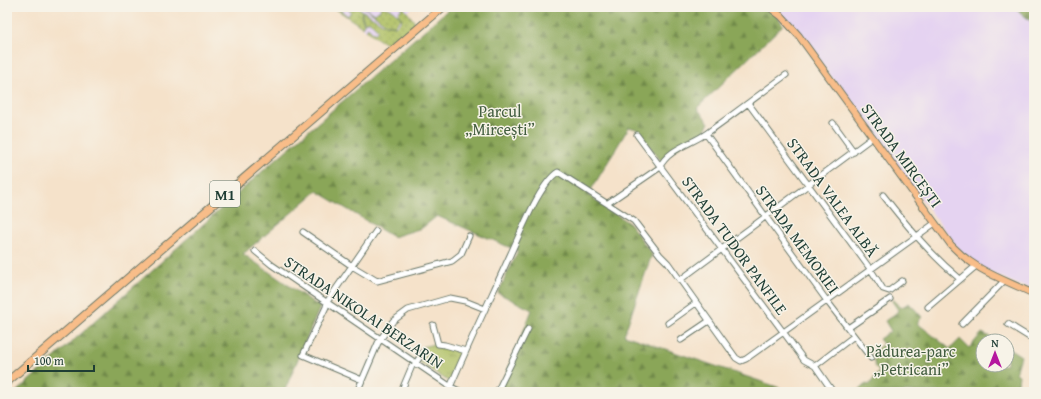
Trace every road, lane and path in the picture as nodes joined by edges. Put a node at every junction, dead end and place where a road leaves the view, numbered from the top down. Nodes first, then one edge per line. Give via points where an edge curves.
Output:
1 (443, 7) edge
2 (769, 7) edge
3 (786, 75) dead end
4 (748, 103) junction
5 (833, 123) dead end
6 (706, 134) junction
7 (637, 135) dead end
8 (873, 137) junction
9 (854, 152) junction
10 (660, 165) junction
11 (808, 185) junction
12 (883, 195) dead end
13 (608, 203) junction
14 (765, 217) junction
15 (935, 223) junction
16 (376, 231) dead end
17 (303, 232) dead end
18 (469, 236) dead end
19 (916, 237) junction
20 (722, 248) junction
21 (255, 251) dead end
22 (352, 266) junction
23 (976, 266) junction
24 (871, 270) junction
25 (960, 279) junction
26 (680, 280) junction
27 (902, 282) dead end
28 (1004, 282) junction
29 (1034, 294) edge
30 (890, 299) dead end
31 (827, 301) junction
32 (327, 302) junction
33 (696, 302) junction
34 (928, 307) dead end
35 (485, 309) junction
36 (709, 321) junction
37 (668, 323) dead end
38 (962, 324) dead end
39 (1008, 324) dead end
40 (433, 325) dead end
41 (848, 328) junction
42 (528, 329) dead end
43 (784, 332) junction
44 (854, 336) junction
45 (1033, 337) edge
46 (381, 340) junction
47 (681, 340) dead end
48 (466, 351) junction
49 (424, 352) dead end
50 (871, 358) dead end
51 (416, 363) junction
52 (815, 366) junction
53 (362, 380) junction
54 (7, 382) edge
55 (450, 389) edge
56 (356, 392) edge
57 (401, 392) edge
58 (461, 392) edge
59 (497, 392) edge
60 (833, 392) edge

1 - 54 highway, M1
2 - 8 main road, STRADA MIRCEȘTI via 799,36
3 - 4 street
4 - 6 street
4 - 11 street, STRADA VALEA ALBĂ
5 - 9 street
6 - 10 street via 678,148
6 - 14 street, STRADA MEMORIEI
7 - 10 street, STRADA TUDOR PANFILE
8 - 9 street
8 - 15 main road, STRADA MIRCEȘTI
9 - 11 street
10 - 13 street
10 - 20 street, STRADA TUDOR PANFILE
11 - 14 street
11 - 24 street, STRADA VALEA ALBĂ
12 - 19 street
13 - 26 street via 634,221
13 - 35 street via 558,172 549,178 528,215
14 - 20 street
14 - 31 street, STRADA MEMORIEI
15 - 19 street
15 - 23 main road, STRADA MIRCEȘTI via 951,245
16 - 22 street
17 - 22 street
18 - 22 street via 461,254 452,261 377,281
19 - 24 street
19 - 25 street
20 - 26 street
20 - 43 street, STRADA TUDOR PANFILE
21 - 32 street, STRADA NIKOLAI BERZARIN
22 - 32 street
23 - 25 street
23 - 28 main road, STRADA MIRCEȘTI
24 - 27 street, STRADA VALEA ALBĂ via 887,291
24 - 31 street
25 - 34 street
26 - 33 street
28 - 29 main road, STRADA MIRCEȘTI
28 - 38 street
30 - 41 street
31 - 41 street, STRADA MEMORIEI
31 - 43 street
32 - 46 street, STRADA NIKOLAI BERZARIN
32 - 53 street via 303,354
33 - 36 street
33 - 37 street
35 - 46 street via 450,298 418,306 394,321
35 - 48 street
36 - 43 street via 739,360 746,360
36 - 47 street
39 - 45 street
40 - 48 street via 438,344
41 - 44 street, STRADA MEMORIEI
42 - 59 street
43 - 52 street, STRADA TUDOR PANFILE via 804,360
44 - 50 street, STRADA MEMORIEI
44 - 52 street
46 - 51 street, STRADA NIKOLAI BERZARIN
46 - 53 street
48 - 55 street
49 - 51 street
51 - 55 street, STRADA NIKOLAI BERZARIN
51 - 57 street via 412,366
52 - 60 street, STRADA TUDOR PANFILE
53 - 56 street
55 - 58 street, STRADA NIKOLAI BERZARIN

